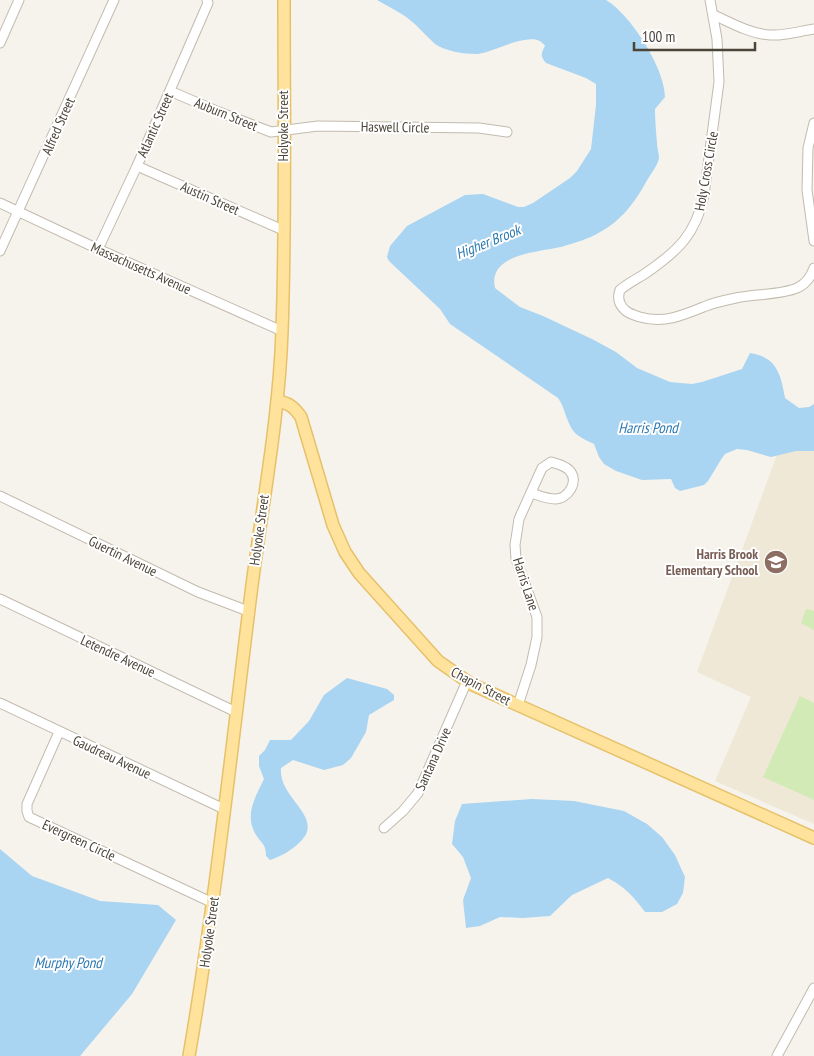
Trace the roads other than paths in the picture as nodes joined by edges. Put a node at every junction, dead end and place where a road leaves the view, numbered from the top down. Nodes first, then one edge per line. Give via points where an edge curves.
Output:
1 (19, 0) edge
2 (114, 0) edge
3 (207, 0) edge
4 (284, 0) edge
5 (710, 0) edge
6 (714, 15) junction
7 (814, 29) edge
8 (0, 43) edge
9 (170, 91) junction
10 (814, 122) edge
11 (283, 130) junction
12 (507, 132) dead end
13 (137, 166) junction
14 (0, 203) edge
15 (19, 212) junction
16 (283, 230) junction
17 (814, 241) edge
18 (98, 249) junction
19 (0, 251) edge
20 (814, 268) edge
21 (282, 331) junction
22 (277, 401) junction
23 (531, 493) junction
24 (0, 496) edge
25 (0, 599) edge
26 (248, 611) junction
27 (467, 681) junction
28 (0, 703) edge
29 (518, 705) junction
30 (236, 712) junction
31 (59, 732) junction
32 (224, 809) junction
33 (384, 828) dead end
34 (814, 838) edge
35 (213, 903) junction
36 (814, 988) edge
37 (189, 1056) edge
38 (777, 1056) edge

1 - 8 street
2 - 15 street, Alfred Street
3 - 9 street, Atlantic Street
4 - 11 main road, Holyoke Street
5 - 6 street, Holy Cross Circle
6 - 7 street via 767,35
6 - 20 street, Holy Cross Circle via 719,82 700,213 694,228 680,246 620,290 619,302 631,314 665,320 738,297 792,290 805,283
9 - 11 street, Auburn Street via 271,132
9 - 13 street, Atlantic Street
10 - 17 street via 808,148 807,190
11 - 12 street, Haswell Circle via 318,126 479,128
11 - 16 main road, Holyoke Street
13 - 16 street, Austin Street
13 - 18 street, Atlantic Street
14 - 15 street, Massachusetts Avenue
15 - 18 street, Massachusetts Avenue
15 - 19 street, Alfred Street
16 - 21 main road, Holyoke Street
18 - 21 street, Massachusetts Avenue
21 - 22 main road, Holyoke Street
22 - 26 main road, Holyoke Street
22 - 27 main road, Chapin Street via 294,407 301,417 333,525 359,573 438,660
23 - 23 street, Harris Lane via 542,468 551,462 571,471 574,479 564,496 555,499
23 - 29 street, Harris Lane via 519,520 515,545 516,559 537,617 537,637
24 - 26 street, Guertin Avenue via 198,592
25 - 30 street, Letendre Avenue
26 - 30 main road, Holyoke Street
27 - 29 main road, Chapin Street
27 - 33 street, Santana Drive via 418,793
28 - 31 street, Gaudreau Avenue
29 - 34 main road, Chapin Street
30 - 32 main road, Holyoke Street
31 - 32 street, Gaudreau Avenue
31 - 35 street, Evergreen Circle via 27,804 29,816
32 - 35 main road, Holyoke Street
35 - 37 main road, Holyoke Street
36 - 38 street

